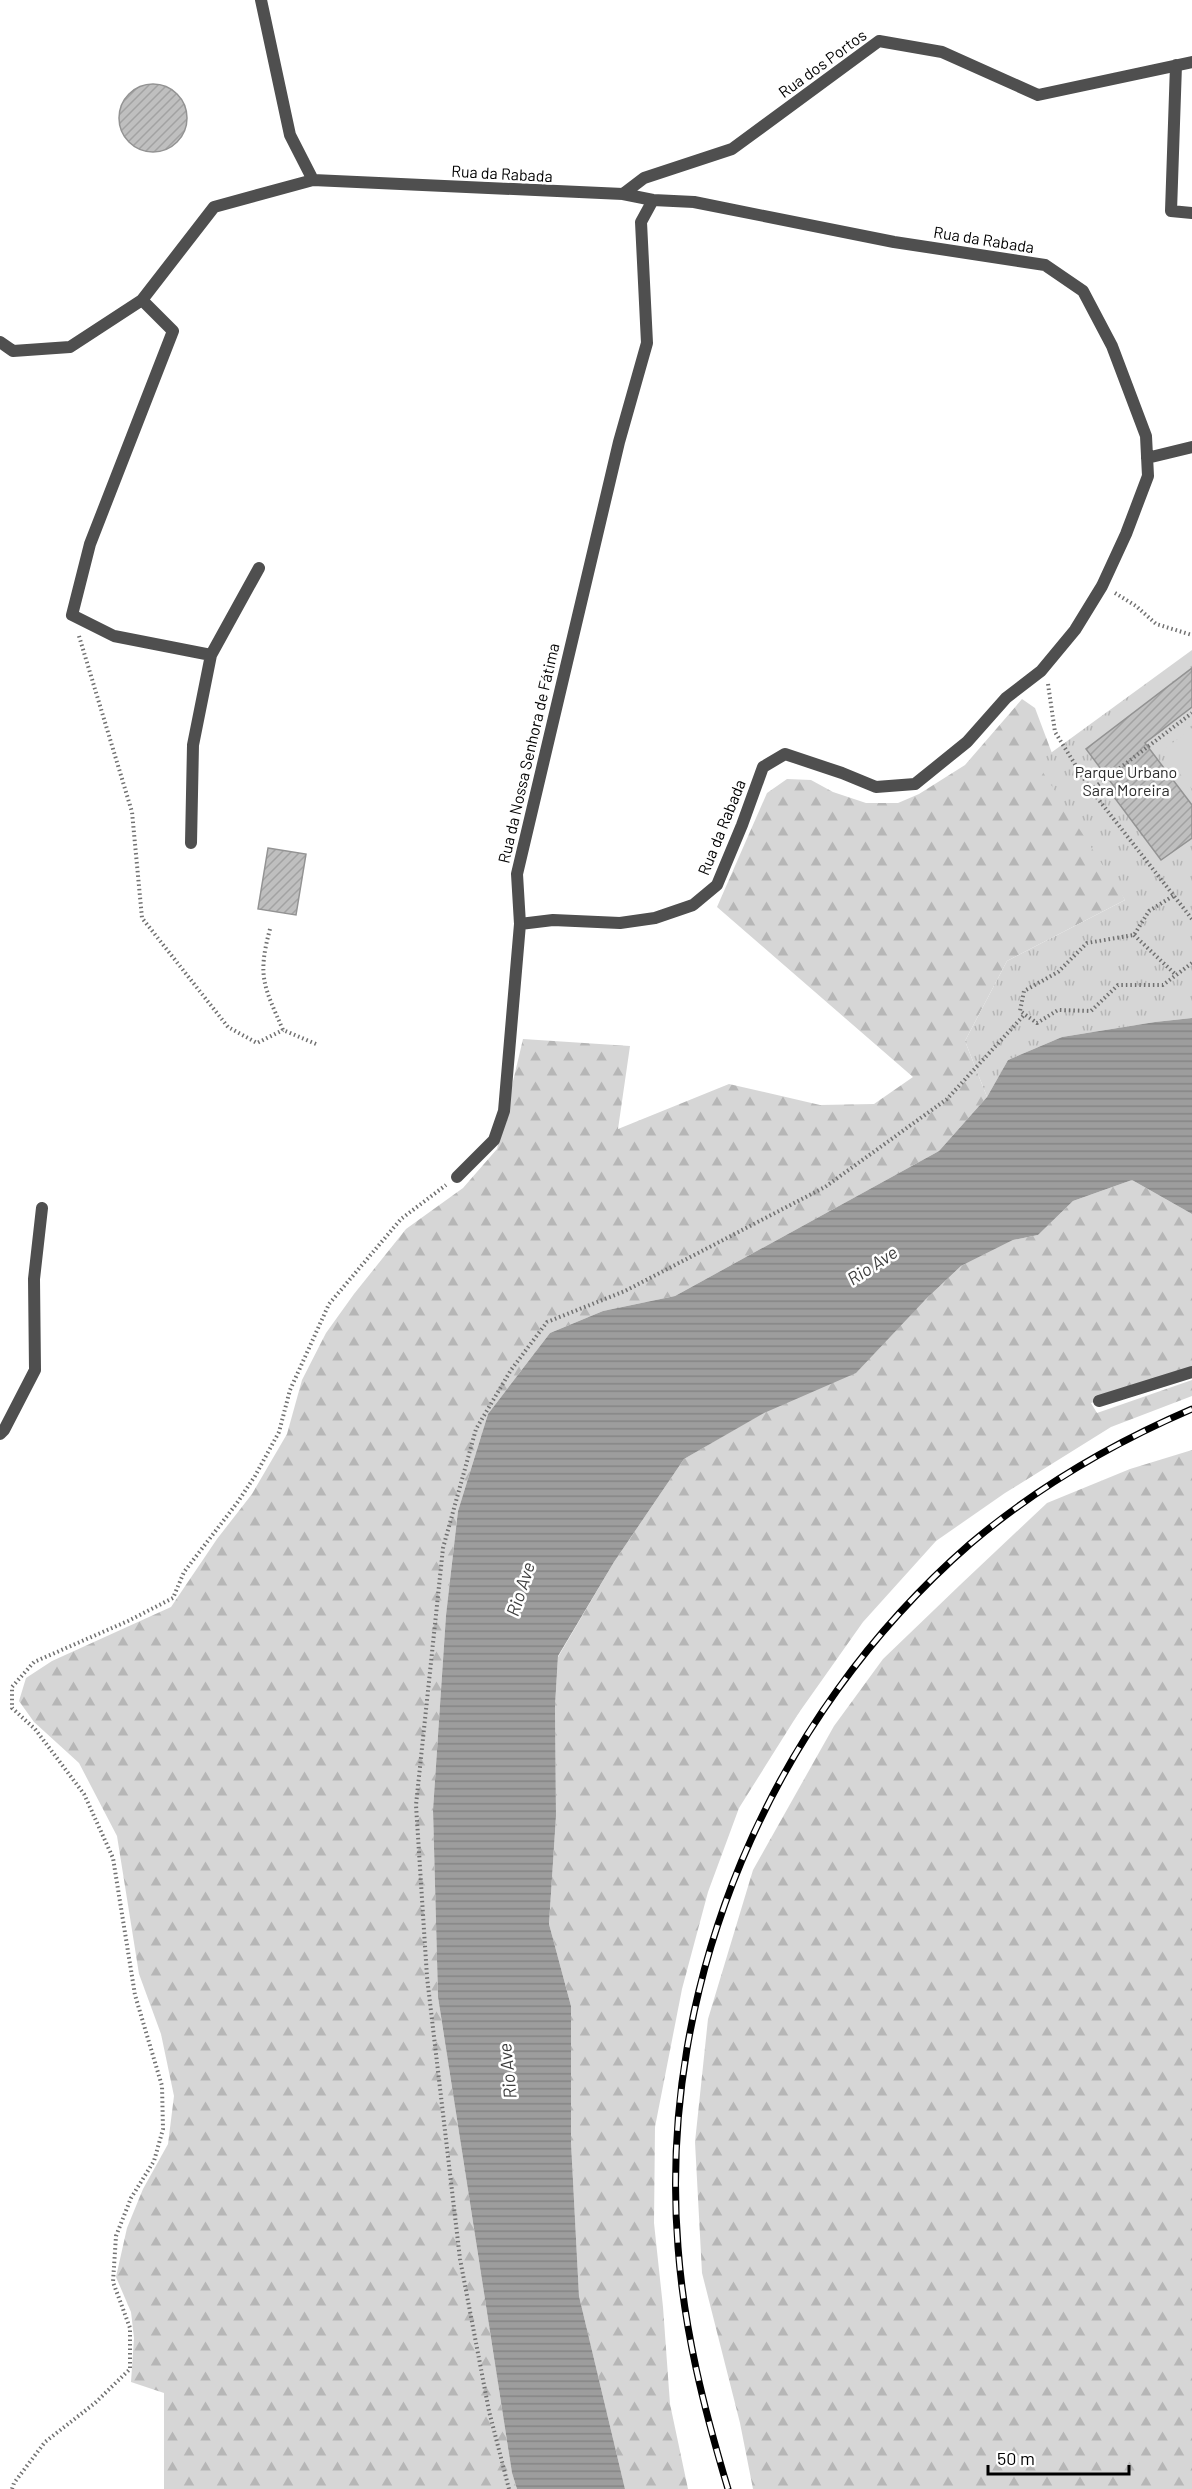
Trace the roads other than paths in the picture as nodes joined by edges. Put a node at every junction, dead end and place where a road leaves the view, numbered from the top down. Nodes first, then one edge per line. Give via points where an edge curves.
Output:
1 (261, 0) edge
2 (1192, 62) edge
3 (1176, 66) junction
4 (313, 180) junction
5 (623, 194) junction
6 (653, 200) junction
7 (1192, 213) edge
8 (142, 300) junction
9 (0, 342) edge
10 (1192, 447) edge
11 (1147, 458) junction
12 (259, 568) dead end
13 (211, 656) junction
14 (190, 843) dead end
15 (520, 924) junction
16 (457, 1177) road end
17 (42, 1208) dead end
18 (1192, 1372) edge
19 (1099, 1401) dead end
20 (0, 1434) edge

1 - 4 street via 290,135
2 - 3 street, Rua dos Portos
3 - 5 street, Rua dos Portos via 1038,95 942,52 879,41 732,148 644,178
3 - 7 street via 1171,211
4 - 5 street, Rua da Rabada
4 - 8 street, Rua da Rabada via 214,207
5 - 6 street, Rua da Rabada
6 - 11 street, Rua da Rabada via 694,202 894,242 1045,265 1083,291 1112,346 1146,436
6 - 15 street, Rua da Nossa Senhora de Fátima via 641,222 647,343 619,441 517,874
8 - 9 street, Rua da Rabada via 70,347 13,351
8 - 13 street via 173,331 90,544 72,615 114,636
10 - 11 street
11 - 15 street, Rua da Rabada via 1148,476 1126,534 1102,586 1075,630 967,742 915,784 876,787 785,754 763,767 717,885 693,905 655,918 620,923 553,920
12 - 13 street
13 - 14 street via 193,745
15 - 16 street, Rua da Nossa Senhora de Fátima via 504,1111 494,1140
17 - 20 street via 34,1279 35,1370
18 - 19 street

